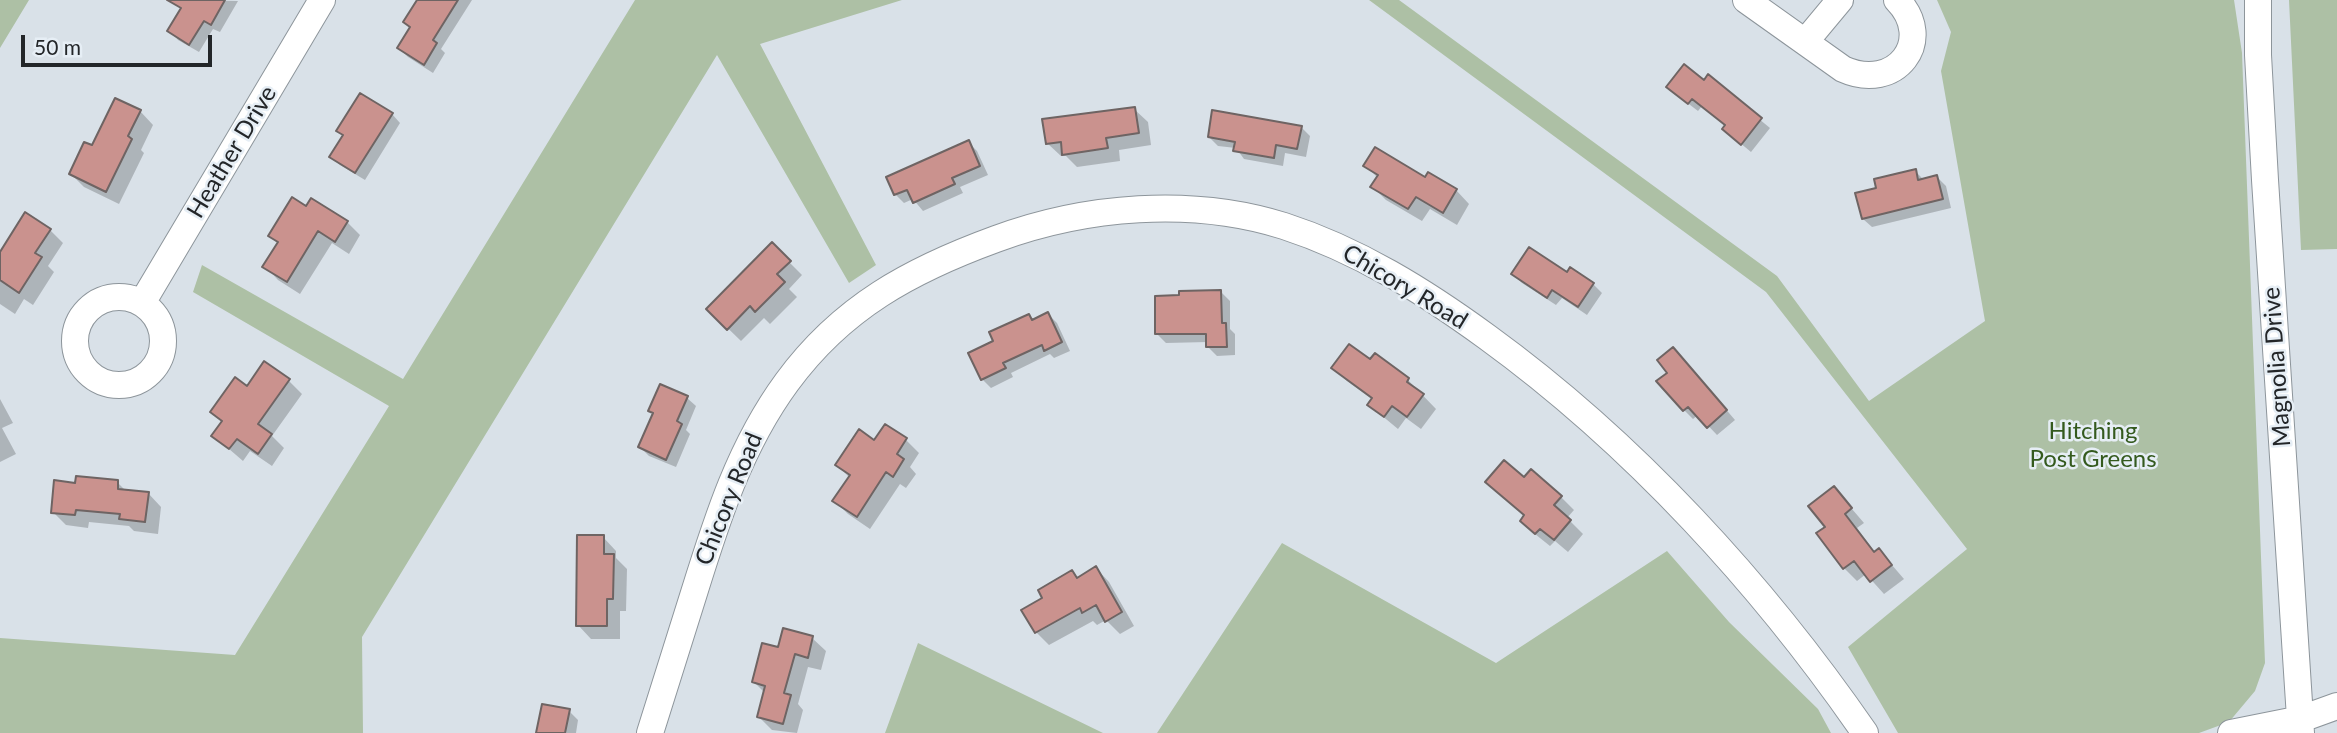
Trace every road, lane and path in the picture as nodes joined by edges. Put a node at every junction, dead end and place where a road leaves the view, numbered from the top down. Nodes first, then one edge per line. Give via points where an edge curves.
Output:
1 (322, 0) edge
2 (1746, 0) edge
3 (1840, 0) edge
4 (1897, 0) edge
5 (2258, 0) edge
6 (1805, 42) junction
7 (142, 303) dead end
8 (2337, 706) edge
9 (2301, 726) edge
10 (650, 733) edge
11 (1865, 733) edge
12 (2231, 733) edge
13 (2275, 733) edge

1 - 7 street, Heather Drive
2 - 6 street
3 - 6 street
4 - 6 street via 1911,22 1912,37 1904,58 1887,73 1857,75
5 - 9 street, Magnolia Drive via 2264,180
8 - 9 street
9 - 12 street
9 - 13 street
10 - 11 street, Chicory Road via 732,478 787,381 817,345 856,310 902,279 958,253 1019,230 1083,215 1152,209 1232,215 1282,225 1347,250 1408,283 1526,365 1579,408 1722,552 1824,674

